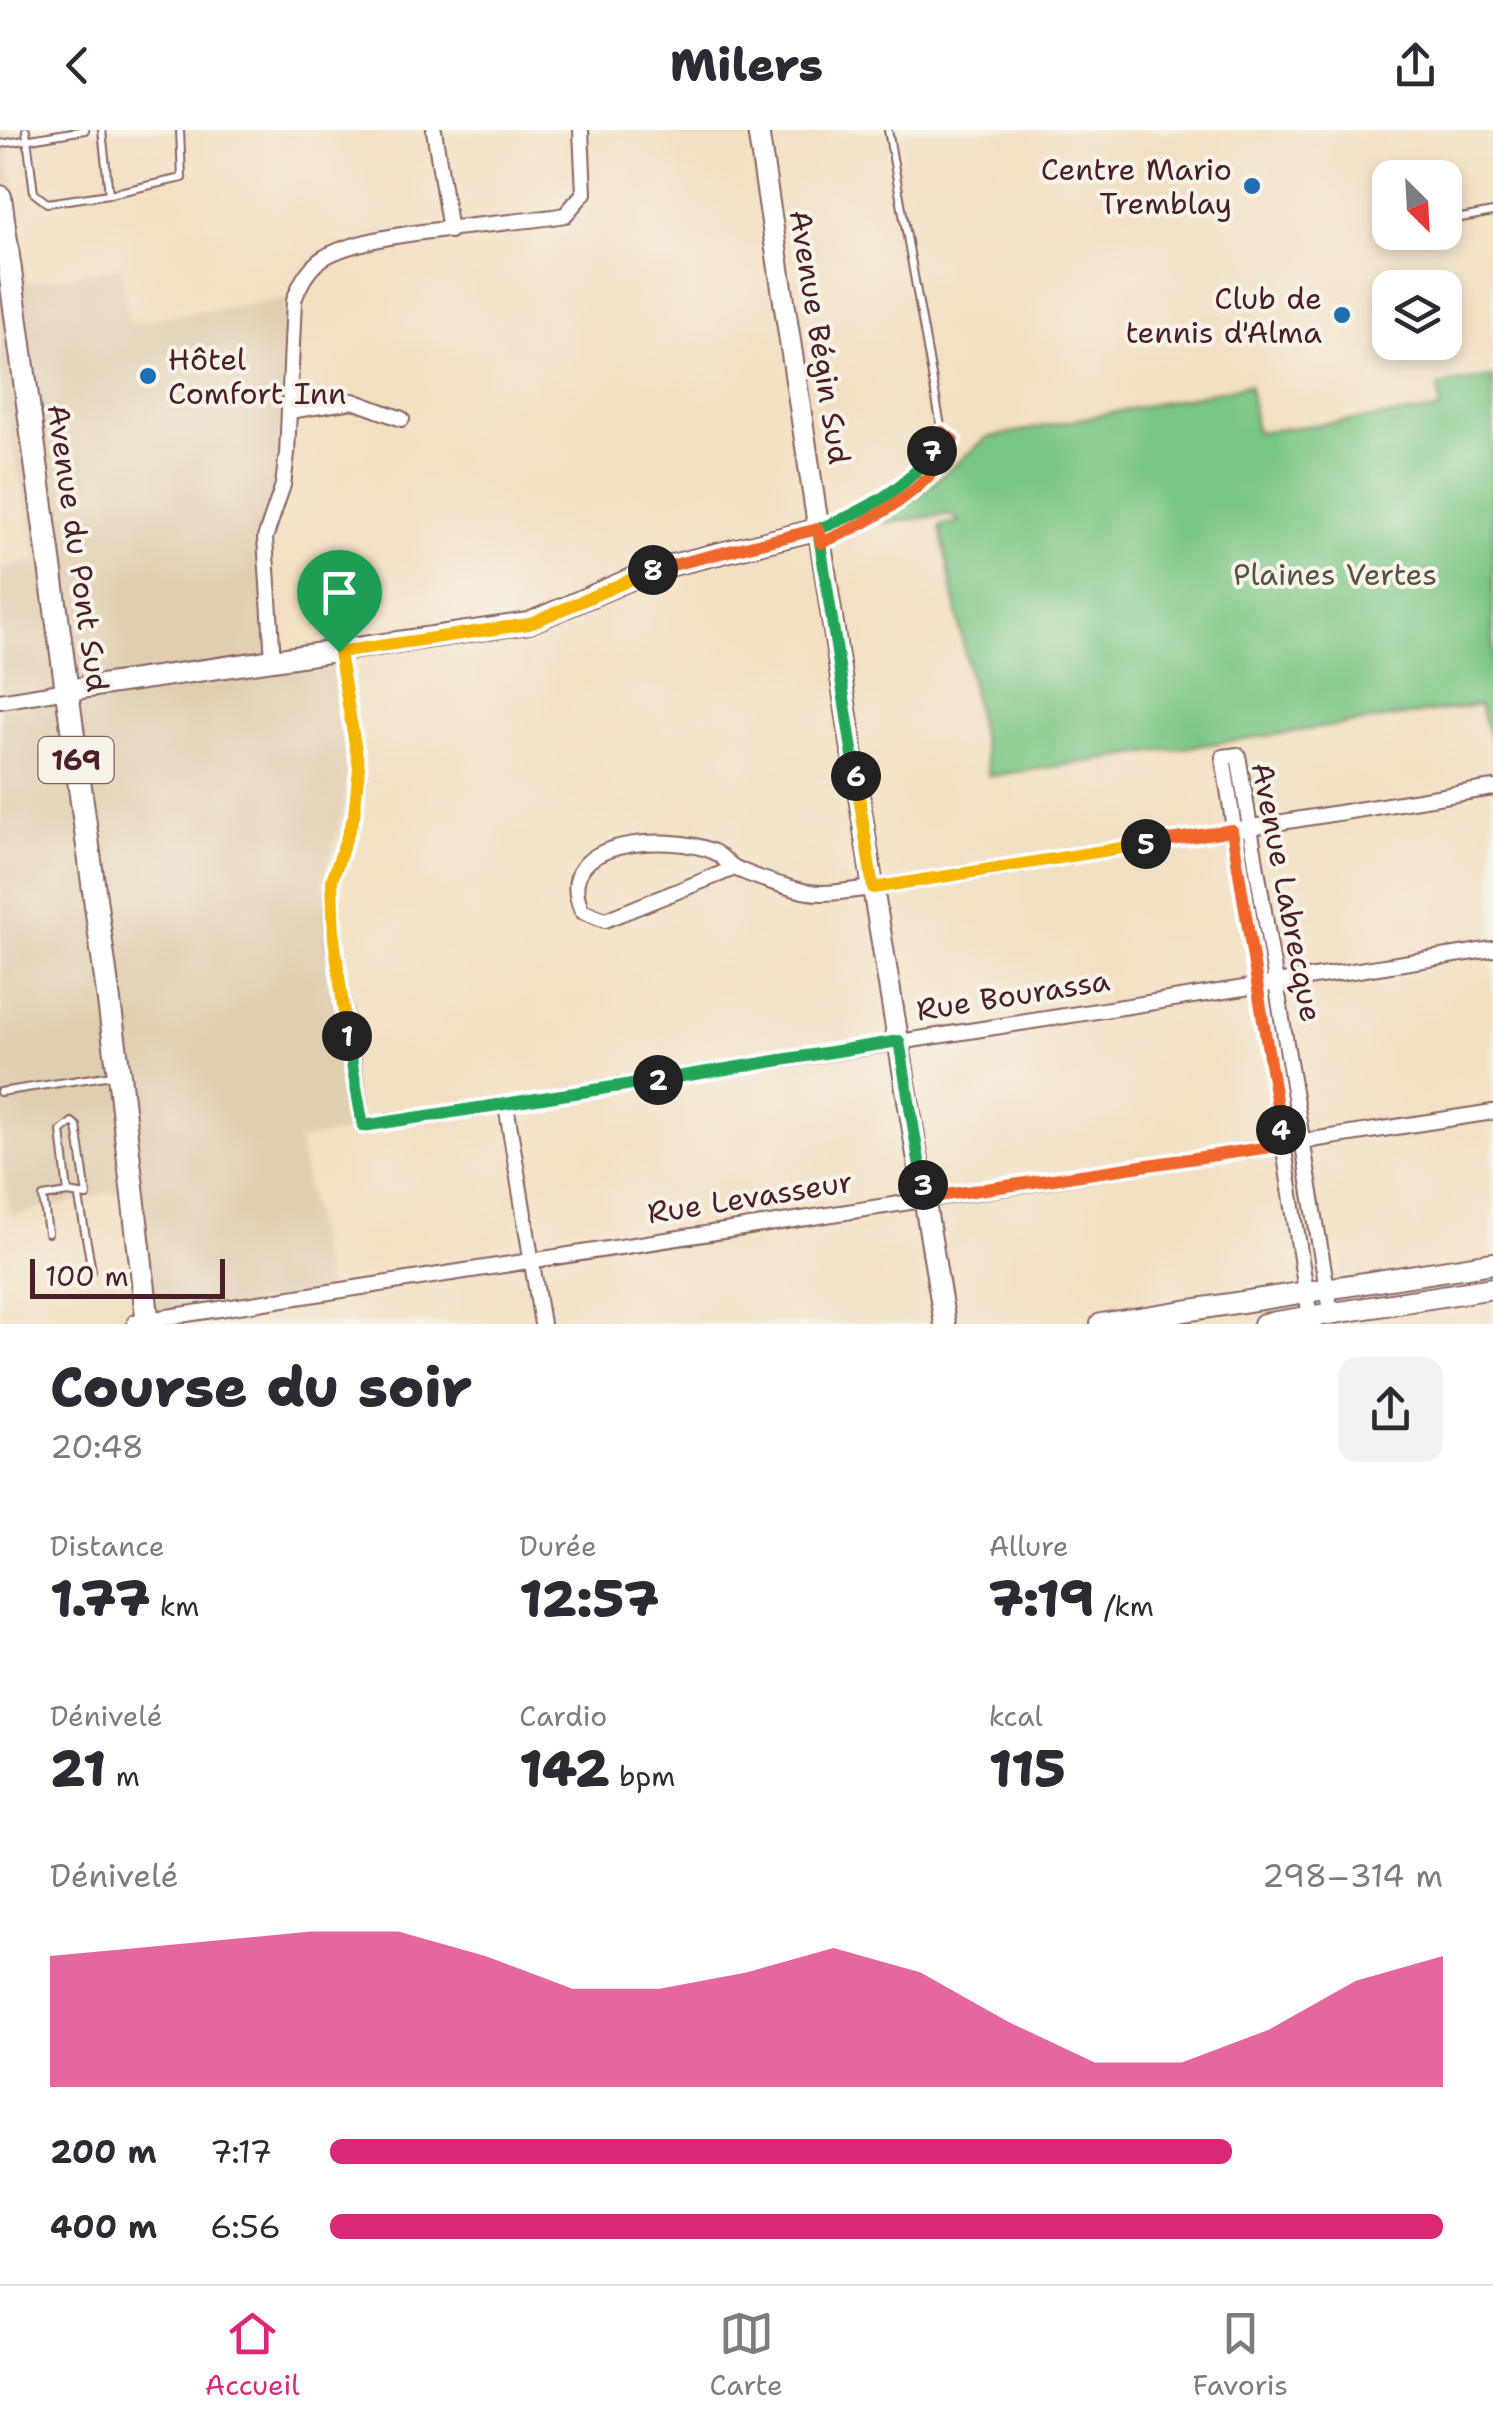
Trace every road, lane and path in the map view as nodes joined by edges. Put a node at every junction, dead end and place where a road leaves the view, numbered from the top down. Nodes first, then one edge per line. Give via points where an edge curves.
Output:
1 (85, 130) edge
2 (102, 130) edge
3 (180, 130) edge
4 (434, 130) edge
5 (581, 130) edge
6 (758, 130) edge
7 (888, 130) edge
8 (26, 134) edge
9 (0, 144) edge
10 (110, 194) junction
11 (0, 196) edge
12 (1493, 212) edge
13 (1462, 217) edge
14 (450, 231) junction
15 (0, 308) edge
16 (289, 411) junction
17 (402, 419) dead end
18 (942, 432) junction
19 (820, 536) junction
20 (339, 652) junction
21 (273, 660) junction
22 (61, 690) junction
23 (0, 701) edge
24 (1493, 788) edge
25 (1249, 827) junction
26 (1232, 830) junction
27 (735, 868) junction
28 (873, 888) junction
29 (1493, 948) edge
30 (1278, 982) junction
31 (1258, 985) junction
32 (899, 1041) junction
33 (112, 1075) junction
34 (0, 1092) edge
35 (506, 1105) junction
36 (1493, 1112) edge
37 (1304, 1142) junction
38 (1284, 1145) junction
39 (68, 1193) junction
40 (79, 1198) junction
41 (925, 1198) junction
42 (48, 1233) dead end
43 (531, 1259) junction
44 (1493, 1263) edge
45 (92, 1271) dead end
46 (1348, 1286) junction
47 (1493, 1288) edge
48 (1316, 1291) junction
49 (1337, 1316) edge
50 (141, 1322) edge
51 (542, 1324) edge
52 (946, 1324) edge
53 (1101, 1324) edge
54 (1264, 1324) edge

1 - 8 lane
2 - 10 lane
3 - 10 lane via 182,178
4 - 14 street
5 - 14 street via 584,193 565,215
6 - 19 street, Avenue Bégin Sud
7 - 18 lane
8 - 9 lane
8 - 10 lane via 39,199
11 - 22 main road, Avenue du Pont Sud / 169
12 - 13 lane
14 - 16 street via 355,246 321,259 302,280 294,300
15 - 22 main road, Avenue du Pont Sud / 169
16 - 17 street via 353,401
16 - 21 street via 283,484 265,538
18 - 19 lane via 920,469
18 - 19 lane via 953,440 935,471 854,526
19 - 20 street via 652,570 529,624
19 - 28 street, Avenue Bégin Sud
20 - 21 street
20 - 35 street, Rue Bourassa via 359,768 354,816 332,880 334,938 363,1126
21 - 22 street
22 - 23 street
22 - 33 main road, Avenue du Pont Sud / 169
24 - 25 street
25 - 26 street
25 - 26 street, Avenue Labrecque via 1238,755 1223,757
25 - 30 street, Avenue Labrecque
26 - 28 street
26 - 31 street, Avenue Labrecque
27 - 27 street via 713,851 623,847 590,856 578,870 574,892 582,911 605,920
27 - 28 street via 807,892
28 - 32 street, Avenue Bégin Sud
29 - 30 street, Rue Bourassa
30 - 31 street, Rue Bourassa
30 - 37 street, Avenue Labrecque
31 - 32 street, Rue Bourassa
31 - 38 street, Avenue Labrecque
32 - 35 street, Rue Bourassa
32 - 41 street, Avenue Bégin Sud
33 - 34 lane
33 - 50 main road, Avenue du Pont Sud / 169
35 - 43 street
36 - 37 street, Rue Levasseur
37 - 38 street, Rue Levasseur
37 - 48 street, Avenue Labrecque
38 - 41 street, Rue Levasseur
38 - 48 street, Avenue Labrecque
39 - 40 lane
39 - 40 lane via 60,1132 72,1122 86,1196
39 - 42 lane via 43,1197
40 - 45 lane
41 - 43 street, Rue Levasseur
41 - 52 street, Avenue Bégin Sud
43 - 50 street, Rue Levasseur
43 - 51 street
44 - 46 street
46 - 48 street
46 - 49 street
47 - 49 street
48 - 49 street, Avenue Labrecque
48 - 53 street
49 - 54 street

